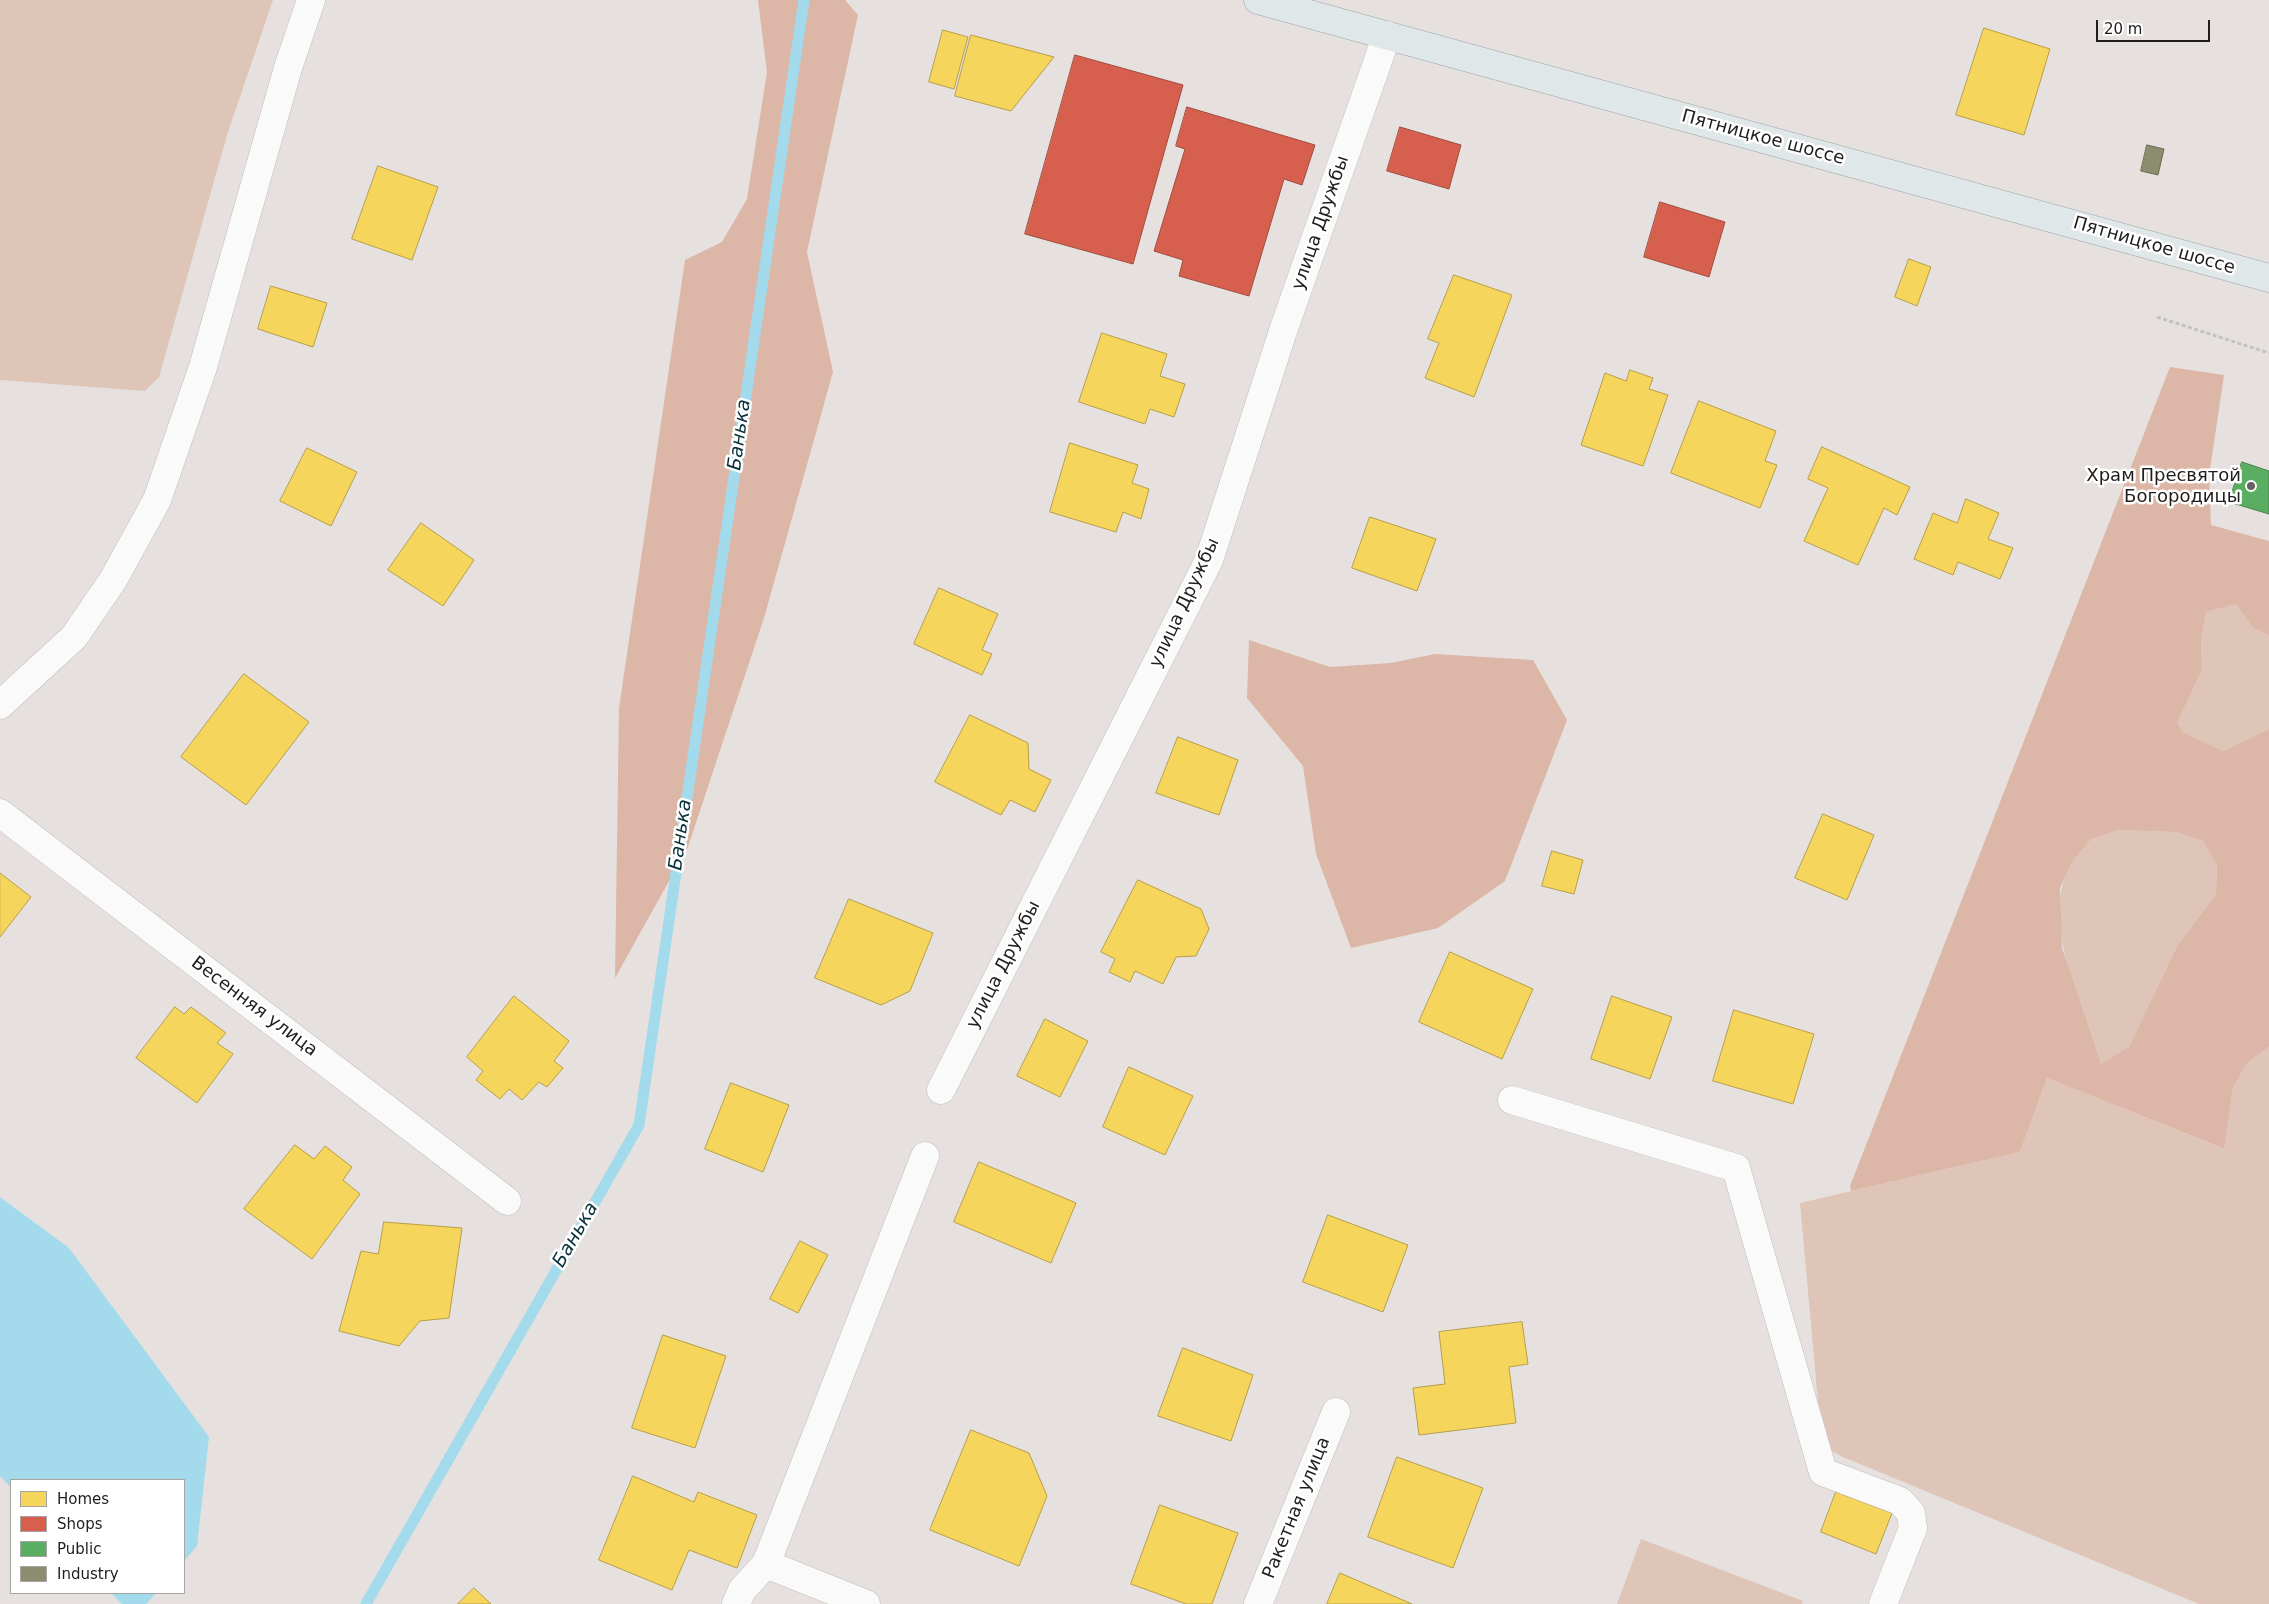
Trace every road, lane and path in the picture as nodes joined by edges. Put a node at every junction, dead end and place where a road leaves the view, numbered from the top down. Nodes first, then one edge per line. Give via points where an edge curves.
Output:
1 (311, 0) edge
2 (1258, 0) edge
3 (1387, 34) junction
4 (2269, 278) edge
5 (2157, 317) dead end
6 (2269, 353) edge
7 (0, 705) edge
8 (0, 813) edge
9 (941, 1090) dead end
10 (1512, 1100) dead end
11 (925, 1156) dead end
12 (507, 1201) dead end
13 (1336, 1412) dead end
14 (766, 1564) junction
15 (736, 1604) edge
16 (866, 1604) edge
17 (1258, 1604) edge
18 (1883, 1604) edge

1 - 7 street via 288,68 203,367 157,500 113,580 74,636
2 - 3 main road, Пятницкое шоссе
3 - 4 main road, Пятницкое шоссе
3 - 9 street, улица Дружбы via 1283,331 1209,560
5 - 6 path
8 - 12 street, Весенняя улица
10 - 18 street via 1736,1168 1823,1472 1900,1501 1911,1513 1913,1528
11 - 14 street
13 - 17 street, Ракетная улица
14 - 15 street via 742,1590
14 - 16 street

